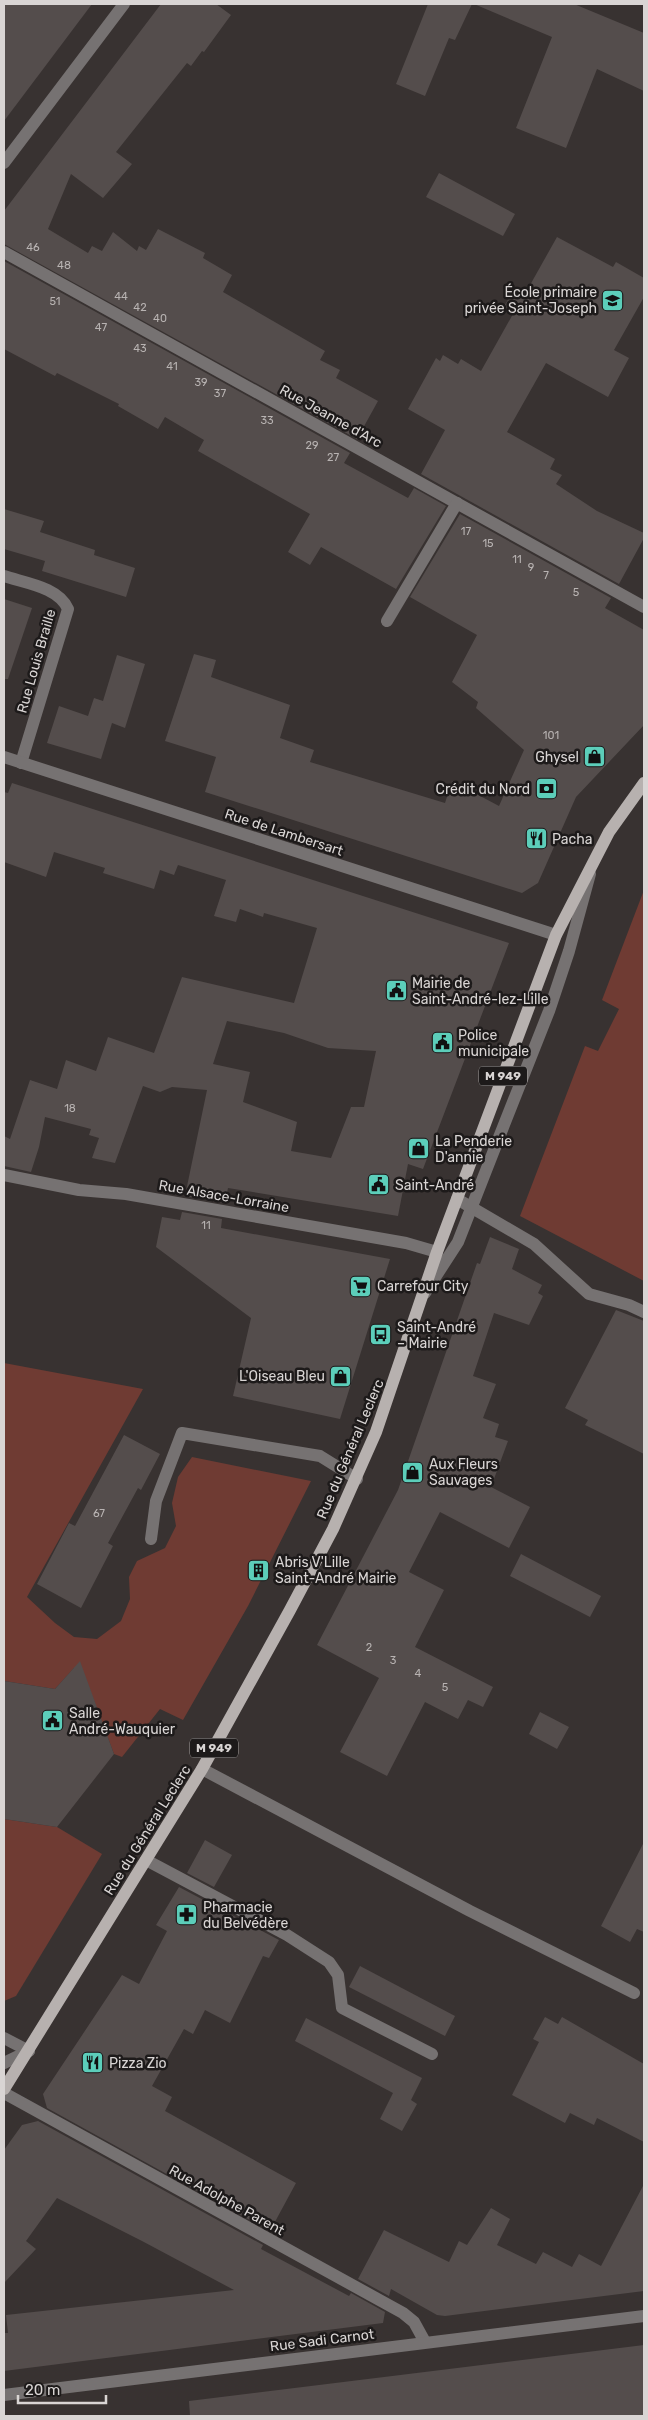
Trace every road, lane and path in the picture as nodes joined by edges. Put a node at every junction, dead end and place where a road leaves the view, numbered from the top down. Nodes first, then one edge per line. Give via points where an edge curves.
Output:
1 (124, 4) edge
2 (4, 163) edge
3 (4, 252) edge
4 (457, 503) junction
5 (4, 576) edge
6 (644, 607) edge
7 (388, 621) dead end
8 (4, 757) edge
9 (20, 763) junction
10 (644, 783) edge
11 (594, 859) junction
12 (556, 935) junction
13 (4, 1176) edge
14 (457, 1199) junction
15 (472, 1208) junction
16 (437, 1252) junction
17 (422, 1298) junction
18 (644, 1312) edge
19 (357, 1479) junction
20 (151, 1539) dead end
21 (202, 1769) junction
22 (146, 1860) junction
23 (634, 1993) dead end
24 (4, 2038) edge
25 (29, 2051) junction
26 (432, 2054) dead end
27 (4, 2063) edge
28 (4, 2089) edge
29 (4, 2093) edge
30 (644, 2316) edge
31 (426, 2342) junction
32 (4, 2394) edge

1 - 2 street
3 - 4 street, Rue Jeanne d'Arc
4 - 6 street, Rue Jeanne d'Arc
4 - 7 street
5 - 9 street, Rue Louis Braille via 60,596 68,609
8 - 9 street, Rue de Lambersart
9 - 12 street, Rue de Lambersart
10 - 11 main road, Rue du Général Leclerc / M 949
11 - 12 main road, Rue du Général Leclerc / M 949
11 - 15 street via 549,1011
12 - 14 main road, Rue du Général Leclerc / M 949
13 - 16 street, Rue Alsace-Lorraine via 406,1243
14 - 15 street
14 - 16 main road, Rue du Général Leclerc / M 949
15 - 17 street via 458,1242
15 - 18 street via 534,1244 589,1294
16 - 17 main road, Rue du Général Leclerc / M 949
17 - 19 main road, Rue du Général Leclerc / M 949 via 390,1396
19 - 20 street via 320,1456 182,1433 156,1501
19 - 21 main road, Rue du Général Leclerc / M 949 via 313,1568
21 - 22 main road, Rue du Général Leclerc / M 949
21 - 23 street via 470,1911
22 - 25 main road, Rue du Général Leclerc / M 949
22 - 26 street via 287,1935 329,1962 338,1975 342,2008
24 - 25 street
25 - 27 street
25 - 28 main road, Rue du Général Leclerc / M 949
29 - 31 street, Rue Adolphe Parent via 403,2313 414,2322
30 - 31 street, Rue Sadi Carnot
31 - 32 street, Rue Sadi Carnot

